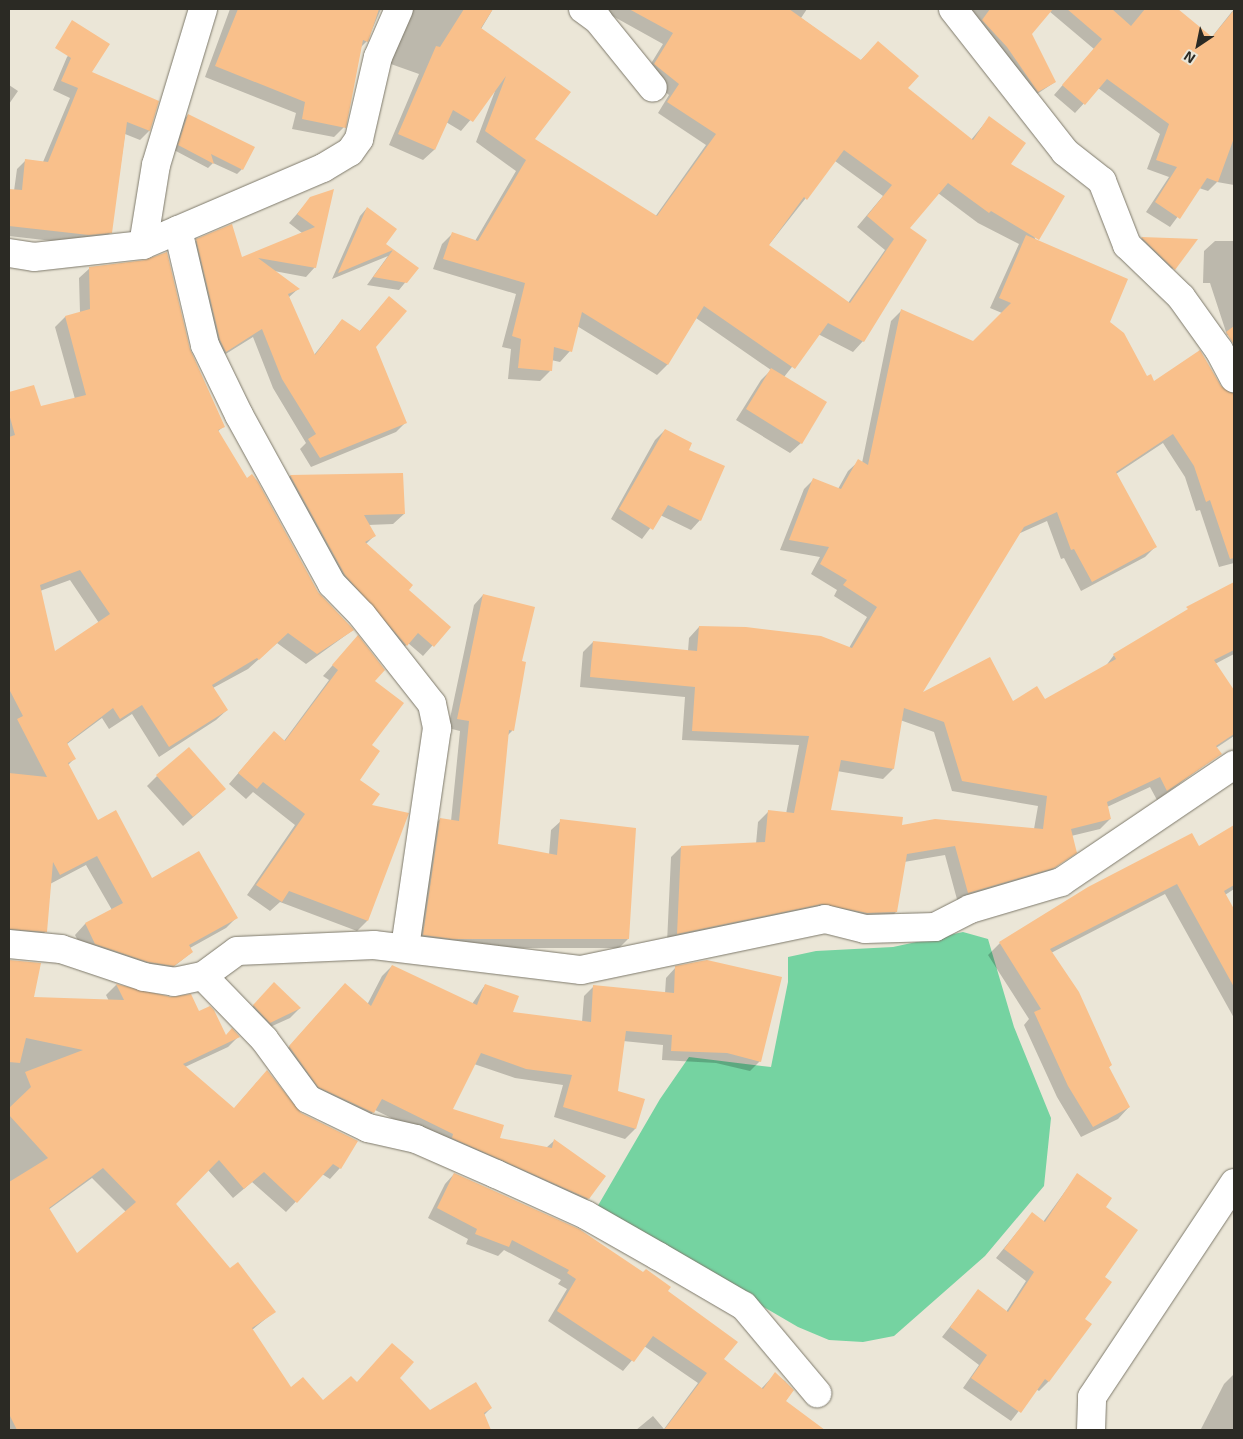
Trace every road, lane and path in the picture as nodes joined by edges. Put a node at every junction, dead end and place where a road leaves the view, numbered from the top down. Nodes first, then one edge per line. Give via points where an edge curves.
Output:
1 (203, 9) edge
2 (399, 9) edge
3 (583, 9) edge
4 (953, 9) edge
5 (653, 88) dead end
6 (178, 230) junction
7 (143, 245) junction
8 (9, 254) edge
9 (1234, 378) edge
10 (1234, 765) edge
11 (9, 944) edge
12 (405, 948) junction
13 (203, 976) junction
14 (1234, 1183) edge
15 (817, 1393) dead end
16 (1090, 1430) edge

1 - 7 street via 156,165
2 - 6 street via 378,57 358,139 350,152 323,168
3 - 5 street via 598,20
4 - 9 street via 1065,152 1102,181 1127,245 1181,297 1219,350
6 - 7 street
6 - 12 street via 205,345 238,416 332,584 362,615 432,704 437,728
7 - 8 street via 34,257
10 - 12 street via 1061,882 970,909 935,926 865,929 824,919 581,970
11 - 13 street via 61,949 144,977 174,982
12 - 13 street via 374,945 237,952
13 - 15 street via 264,1039 308,1099 368,1128 416,1139 496,1174 586,1215 676,1266 744,1306
14 - 16 street via 1092,1397

